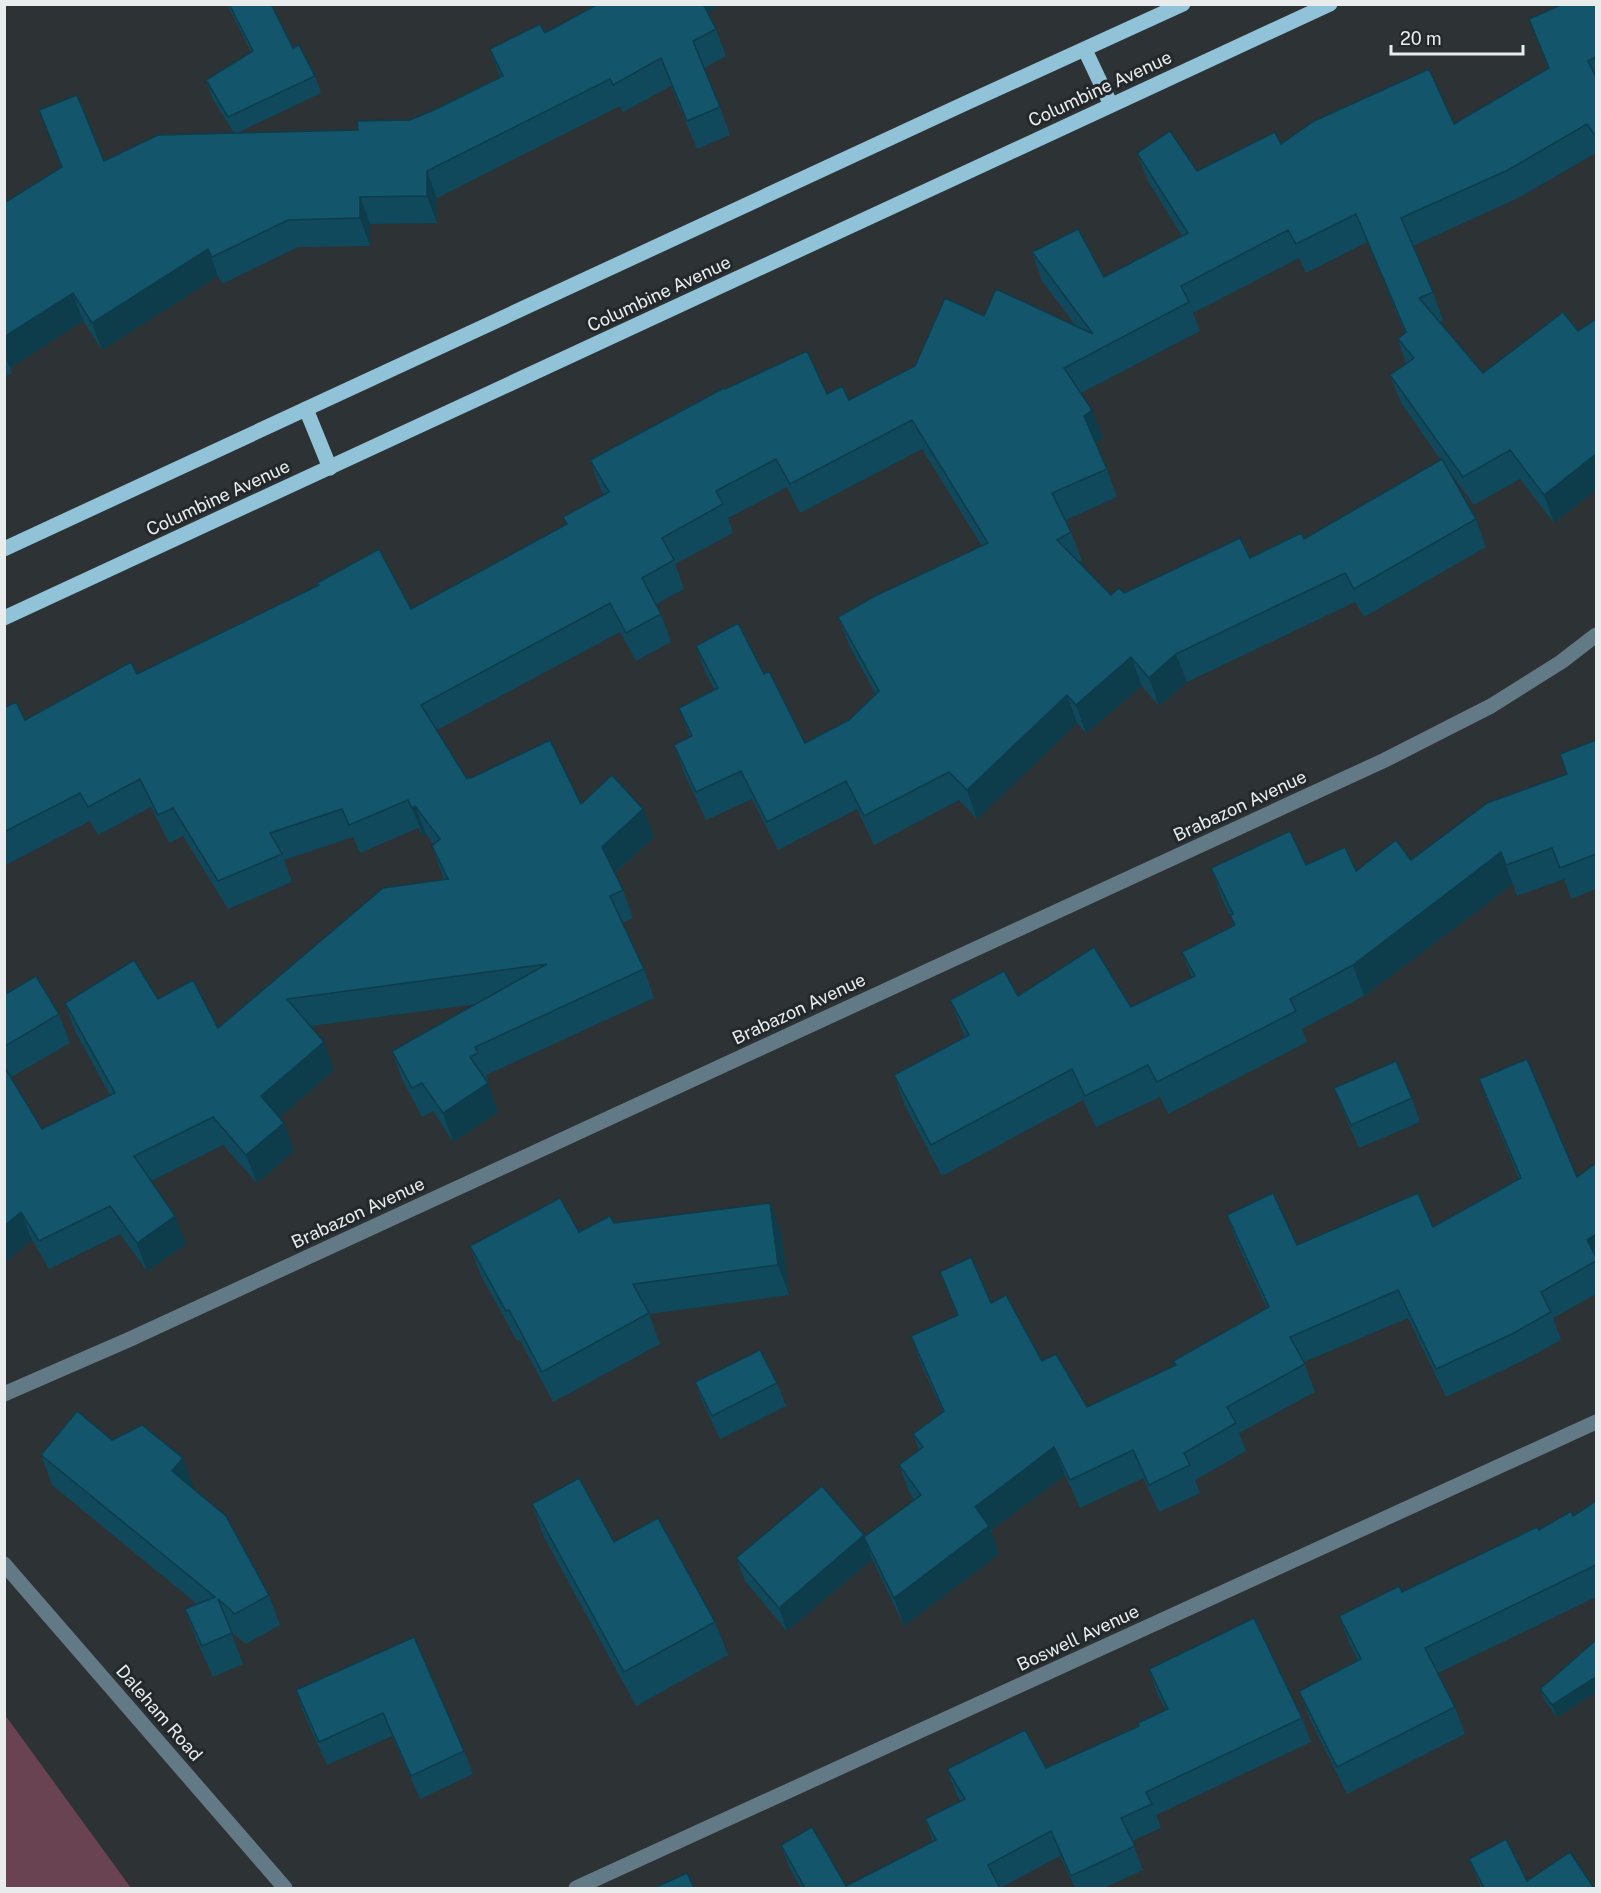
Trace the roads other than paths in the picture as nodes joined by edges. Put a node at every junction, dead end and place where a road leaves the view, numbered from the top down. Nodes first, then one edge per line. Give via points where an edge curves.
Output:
1 (1183, 4) edge
2 (1330, 4) edge
3 (1085, 50) junction
4 (1111, 105) junction
5 (306, 409) junction
6 (330, 468) junction
7 (4, 549) edge
8 (4, 618) edge
9 (1596, 635) edge
10 (4, 1394) edge
11 (1596, 1422) edge
12 (4, 1564) edge
13 (285, 1888) edge
14 (576, 1888) edge

1 - 3 main road
2 - 4 main road, Columbine Avenue
3 - 4 main road
3 - 5 main road
4 - 6 main road, Columbine Avenue
5 - 6 main road
5 - 7 main road
6 - 8 main road, Columbine Avenue
9 - 10 street, Brabazon Avenue via 1491,706 1385,760
11 - 14 street, Boswell Avenue
12 - 13 street, Daleham Road

